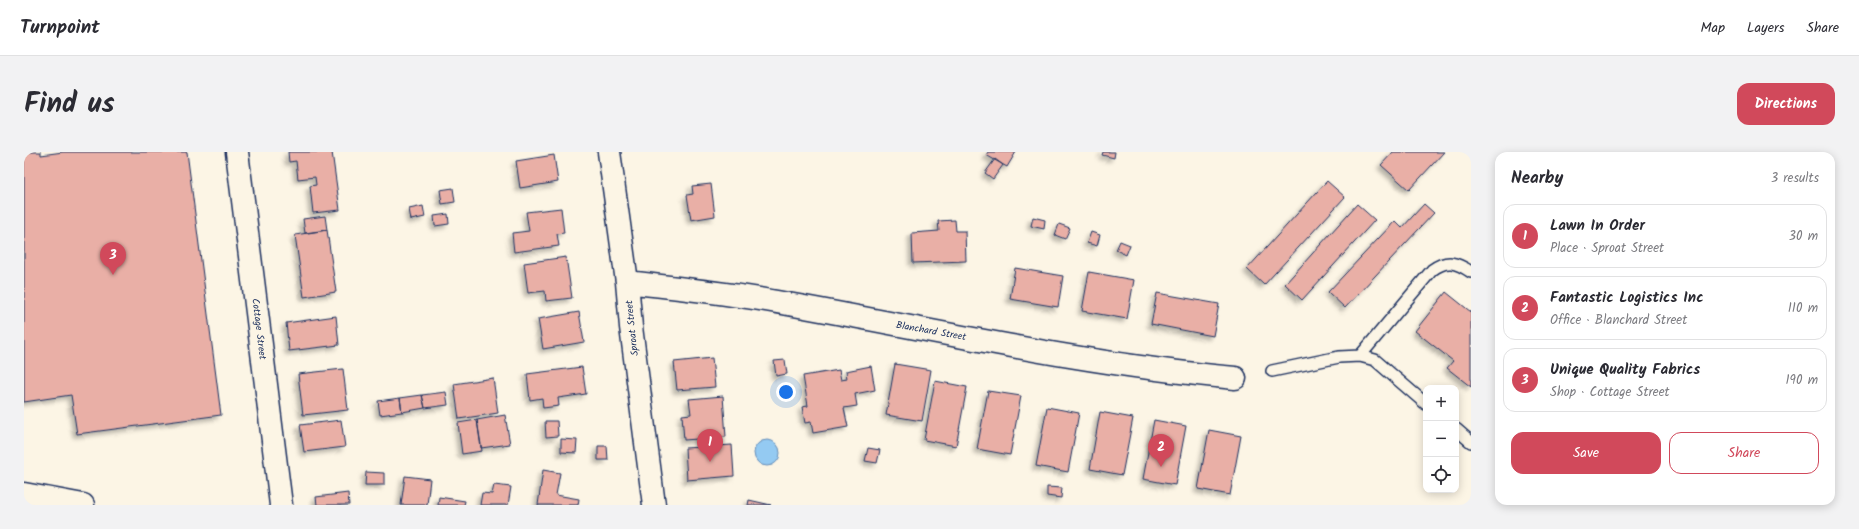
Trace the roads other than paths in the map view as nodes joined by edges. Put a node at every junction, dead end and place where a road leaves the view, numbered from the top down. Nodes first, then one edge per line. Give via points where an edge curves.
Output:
1 (237, 152) edge
2 (609, 152) edge
3 (1471, 272) edge
4 (627, 282) junction
5 (1360, 356) junction
6 (1272, 371) dead end
7 (1235, 378) dead end
8 (1423, 401) edge
9 (1459, 432) edge
10 (1471, 442) edge
11 (24, 494) edge
12 (76, 504) edge
13 (281, 505) edge
14 (654, 505) edge

1 - 13 street, Cottage Street
2 - 4 street, Sproat Street
3 - 5 lane via 1460,264 1442,263 1432,270
4 - 7 street, Blanchard Street via 776,302 904,327 1179,373
4 - 14 street, Sproat Street
5 - 6 lane via 1339,357
5 - 8 lane via 1375,360
9 - 10 lane
11 - 12 street

